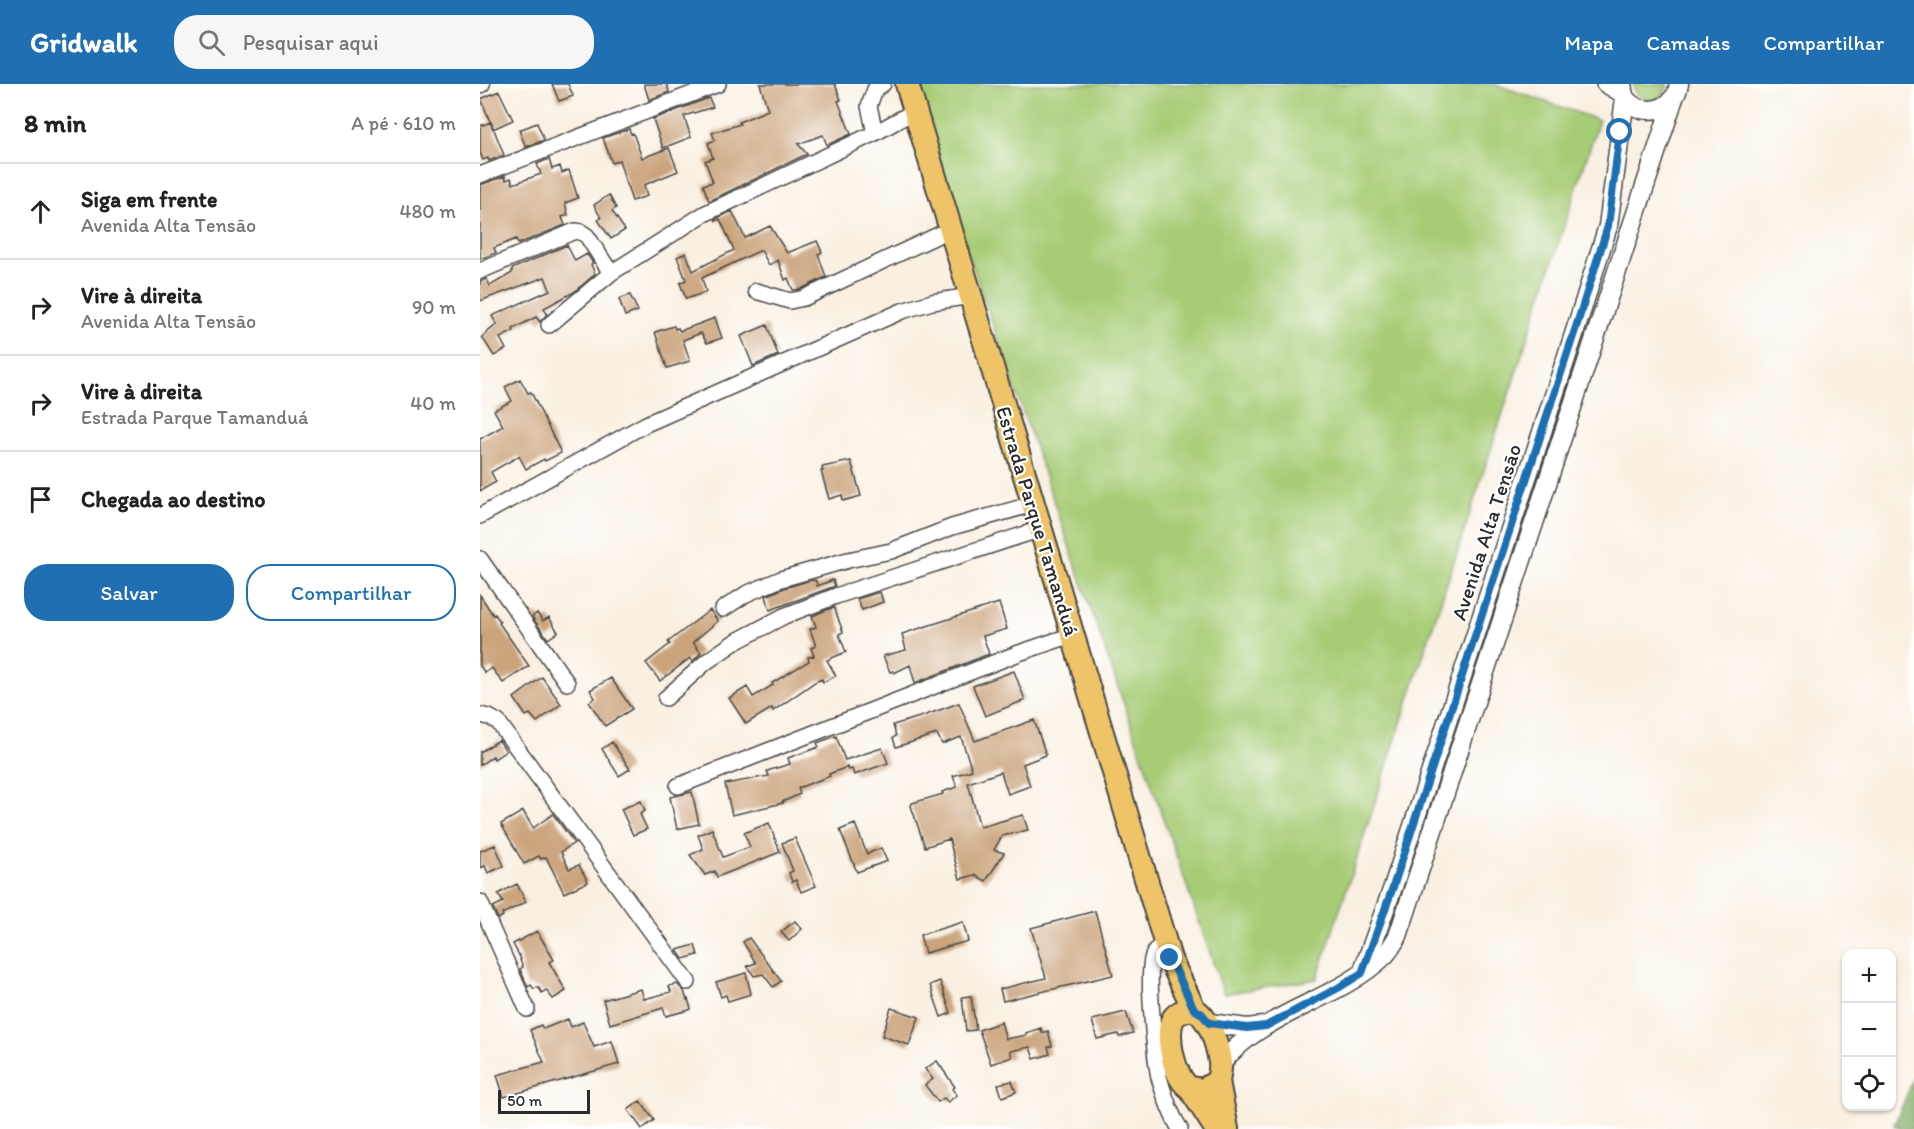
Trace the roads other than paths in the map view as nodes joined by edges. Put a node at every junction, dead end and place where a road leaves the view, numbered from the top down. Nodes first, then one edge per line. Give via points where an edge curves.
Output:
1 (718, 84) edge
2 (883, 84) edge
3 (907, 84) edge
4 (1604, 84) edge
5 (1677, 91) edge
6 (1624, 93) edge
7 (915, 111) junction
8 (875, 133) junction
9 (480, 175) edge
10 (951, 229) junction
11 (480, 271) edge
12 (611, 273) junction
13 (756, 291) dead end
14 (971, 296) junction
15 (549, 325) dead end
16 (1033, 504) junction
17 (480, 516) edge
18 (1041, 530) junction
19 (480, 559) edge
20 (723, 609) dead end
21 (1072, 635) junction
22 (567, 683) dead end
23 (666, 698) dead end
24 (480, 715) edge
25 (678, 786) dead end
26 (480, 902) edge
27 (1167, 950) junction
28 (1362, 973) junction
29 (688, 982) dead end
30 (527, 1009) dead end
31 (1201, 1016) junction
32 (1173, 1019) junction
33 (1266, 1026) junction
34 (1219, 1073) junction
35 (1189, 1087) junction
36 (1180, 1129) edge
37 (1216, 1129) edge
38 (1227, 1129) edge

1 - 9 street
2 - 8 street via 875,89 869,106
3 - 7 main road, Estrada Parque Tamanduá
4 - 6 street
5 - 6 street via 1659,110 1650,111 1640,109
5 - 28 street, Avenida Alta Tensāo via 1398,936 1385,954
6 - 28 street, Avenida Alta Tensāo via 1608,226
7 - 8 street
7 - 10 main road, Estrada Parque Tamanduá
8 - 12 street via 704,214
10 - 13 street via 804,298 790,301
10 - 14 main road, Estrada Parque Tamanduá
11 - 12 street via 575,231 586,236
12 - 15 street
14 - 16 main road, Estrada Parque Tamanduá
14 - 17 street via 902,311 646,424
16 - 18 main road, Estrada Parque Tamanduá
16 - 20 street via 952,527 891,551 781,579
18 - 21 main road, Estrada Parque Tamanduá
18 - 23 street via 784,616 706,662
19 - 22 street
21 - 25 street
21 - 27 main road, Estrada Parque Tamanduá
24 - 29 street via 498,722
26 - 30 street
27 - 31 main road, Estrada Parque Tamanduá
27 - 32 main road, Estrada Parque Tamanduá
27 - 36 street via 1156,949 1149,978 1158,1074
28 - 33 street, Avenida Alta Tensāo
31 - 32 main road via 1182,1010
31 - 33 street, Avenida Alta Tensāo via 1247,1028
31 - 34 main road, Estrada Parque Tamanduá
32 - 35 main road, Estrada Parque Tamanduá via 1172,1055
33 - 34 street, Avenida Alta Tensāo via 1240,1042
34 - 35 main road via 1203,1090
34 - 38 main road
35 - 37 main road

